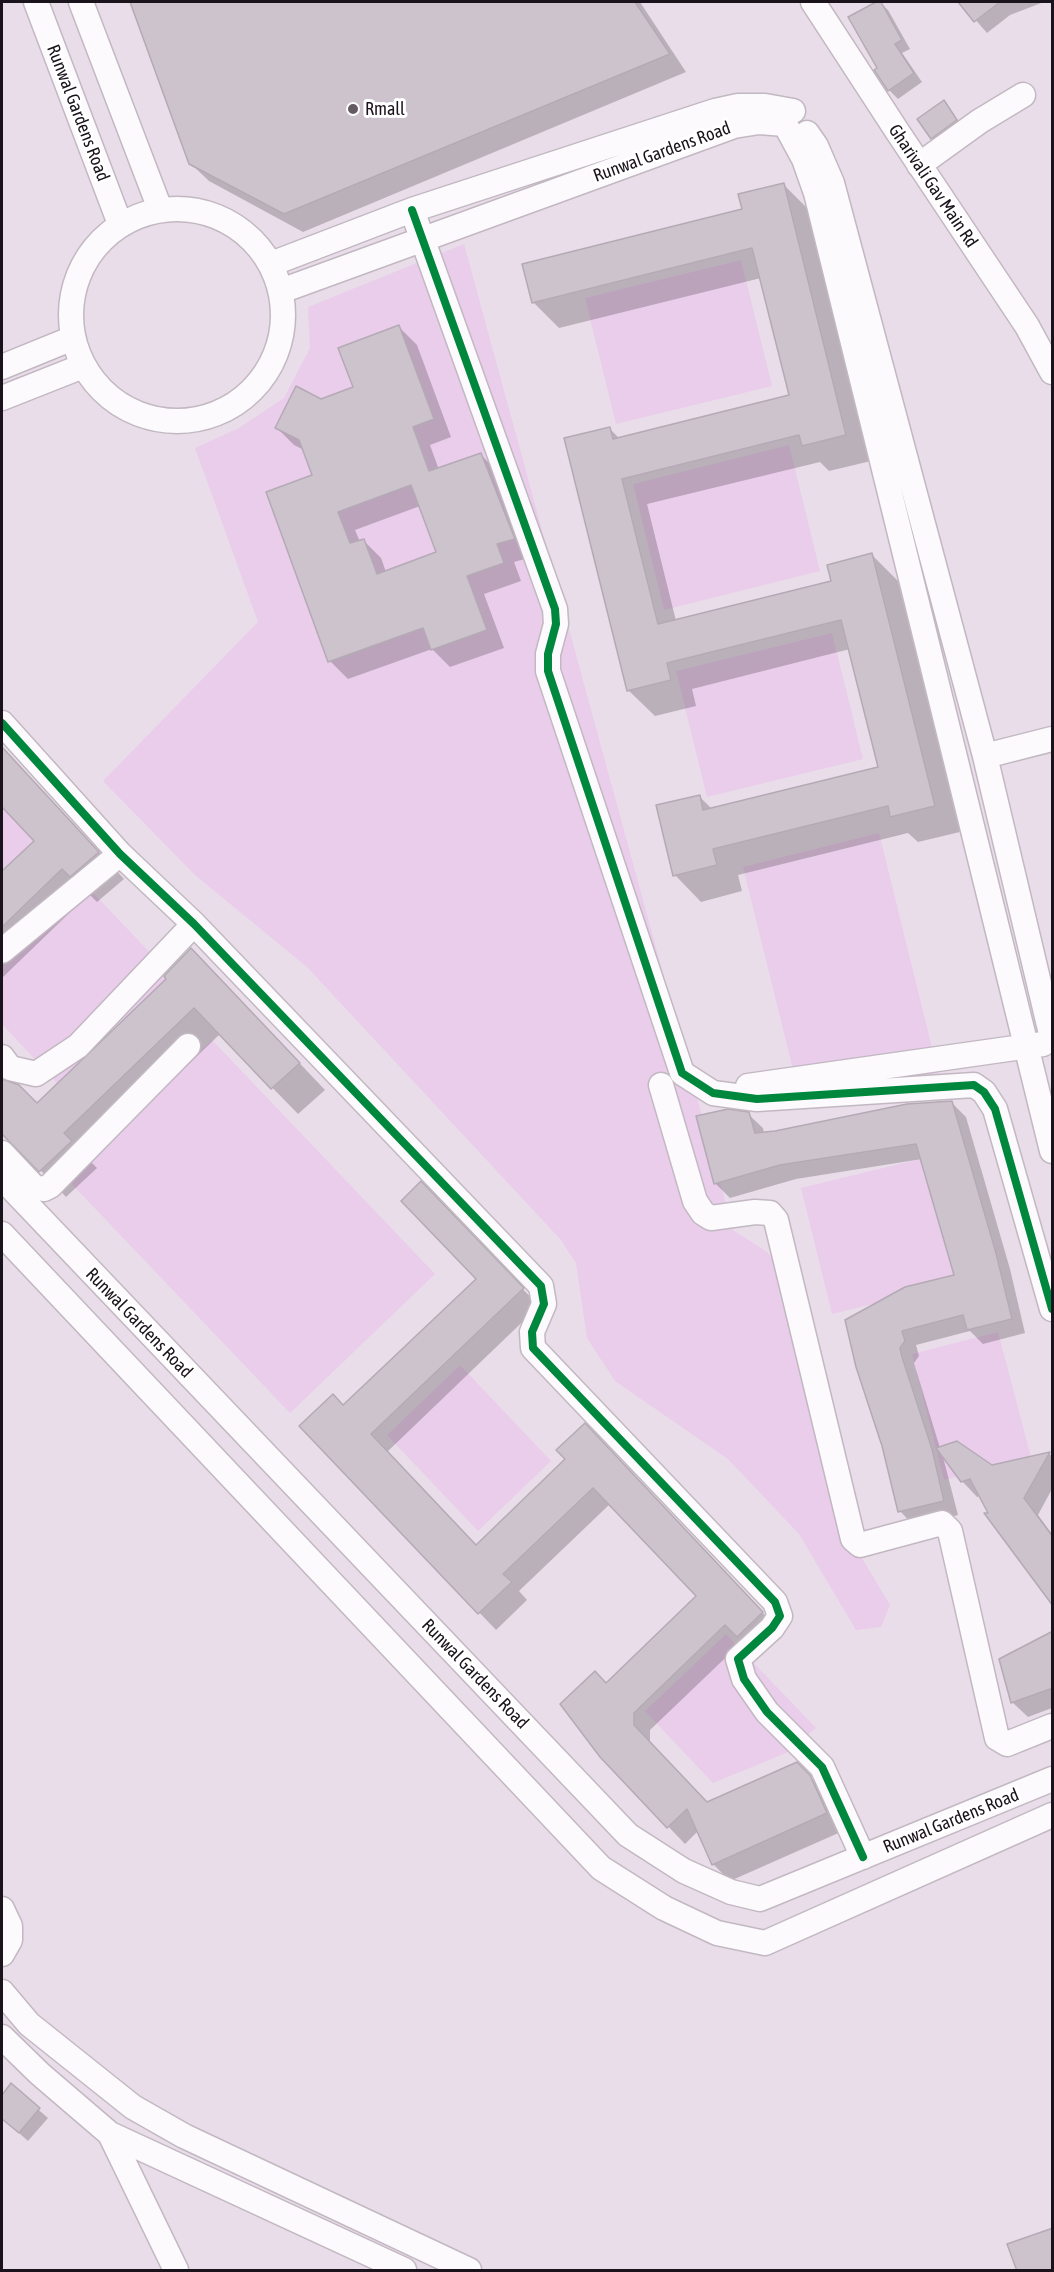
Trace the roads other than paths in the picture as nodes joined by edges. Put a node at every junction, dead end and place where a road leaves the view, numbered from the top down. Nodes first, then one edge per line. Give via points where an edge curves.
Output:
1 (36, 2) edge
2 (81, 2) edge
3 (813, 2) edge
4 (1023, 95) dead end
5 (789, 117) junction
6 (919, 165) junction
7 (160, 209) junction
8 (412, 210) junction
9 (120, 224) junction
10 (422, 239) junction
11 (271, 264) junction
12 (281, 291) junction
13 (73, 338) junction
14 (83, 366) junction
15 (2, 367) edge
16 (1053, 372) edge
17 (2, 398) edge
18 (2, 723) edge
19 (1053, 739) edge
20 (985, 756) junction
21 (120, 854) junction
22 (194, 924) junction
23 (2, 951) edge
24 (1053, 1040) edge
25 (188, 1046) dead end
26 (1027, 1047) junction
27 (2, 1057) edge
28 (661, 1085) dead end
29 (713, 1093) junction
30 (1053, 1151) edge
31 (2, 1153) edge
32 (2, 1178) edge
33 (2, 1234) edge
34 (1053, 1309) edge
35 (1053, 1726) edge
36 (1053, 1779) edge
37 (1053, 1815) edge
38 (863, 1857) junction
39 (2, 1909) edge
40 (2, 1954) edge
41 (2, 1992) edge
42 (2, 2037) edge
43 (128, 2103) junction
44 (110, 2134) junction
45 (176, 2271) edge
46 (404, 2271) edge
47 (469, 2271) edge

1 - 9 street, Runwal Gardens Road
2 - 7 street
3 - 6 street, Gharivali Gav Main Rd
4 - 6 street
5 - 8 street, Runwal Gardens Road via 765,106 715,111
5 - 10 street, Runwal Gardens Road via 734,126
5 - 20 street via 816,146 832,183
5 - 26 street via 816,193
6 - 16 street, Gharivali Gav Main Rd via 1027,326
7 - 9 street
7 - 11 street via 193,209 224,219 251,238
8 - 10 street
8 - 11 street, Runwal Gardens Road
9 - 13 street via 96,246 79,274 71,306
10 - 12 street, Runwal Gardens Road
10 - 29 street via 555,609 549,671 682,1073
11 - 12 street
12 - 14 street via 284,325 276,358 258,387 231,408 199,420 165,422 133,413 104,394
13 - 14 street
13 - 15 street
14 - 17 street
18 - 21 street
19 - 20 street
20 - 24 street
21 - 22 street
21 - 23 street
22 - 27 street via 78,1046 36,1074 10,1068
22 - 38 street via 541,1286 544,1304 532,1332 533,1348 775,1602 780,1616 738,1659 744,1679 767,1712 822,1767
24 - 26 street
25 - 31 street via 50,1186 34,1187
26 - 29 street
26 - 30 street
28 - 35 street via 695,1201 703,1213 711,1218 770,1213 776,1220 853,1539 860,1545 942,1523 950,1531 997,1738 1007,1744
29 - 34 street via 757,1099 974,1084 995,1109
32 - 38 street, Runwal Gardens Road via 628,1834 684,1871 731,1892 760,1899
33 - 37 street, Runwal Gardens Road via 601,1868 664,1908 717,1933 765,1943
36 - 38 street, Runwal Gardens Road
39 - 40 street via 10,1926 10,1940
41 - 43 street via 29,2024
42 - 44 street
43 - 44 street
43 - 47 street via 184,2136
44 - 45 street
44 - 46 street

